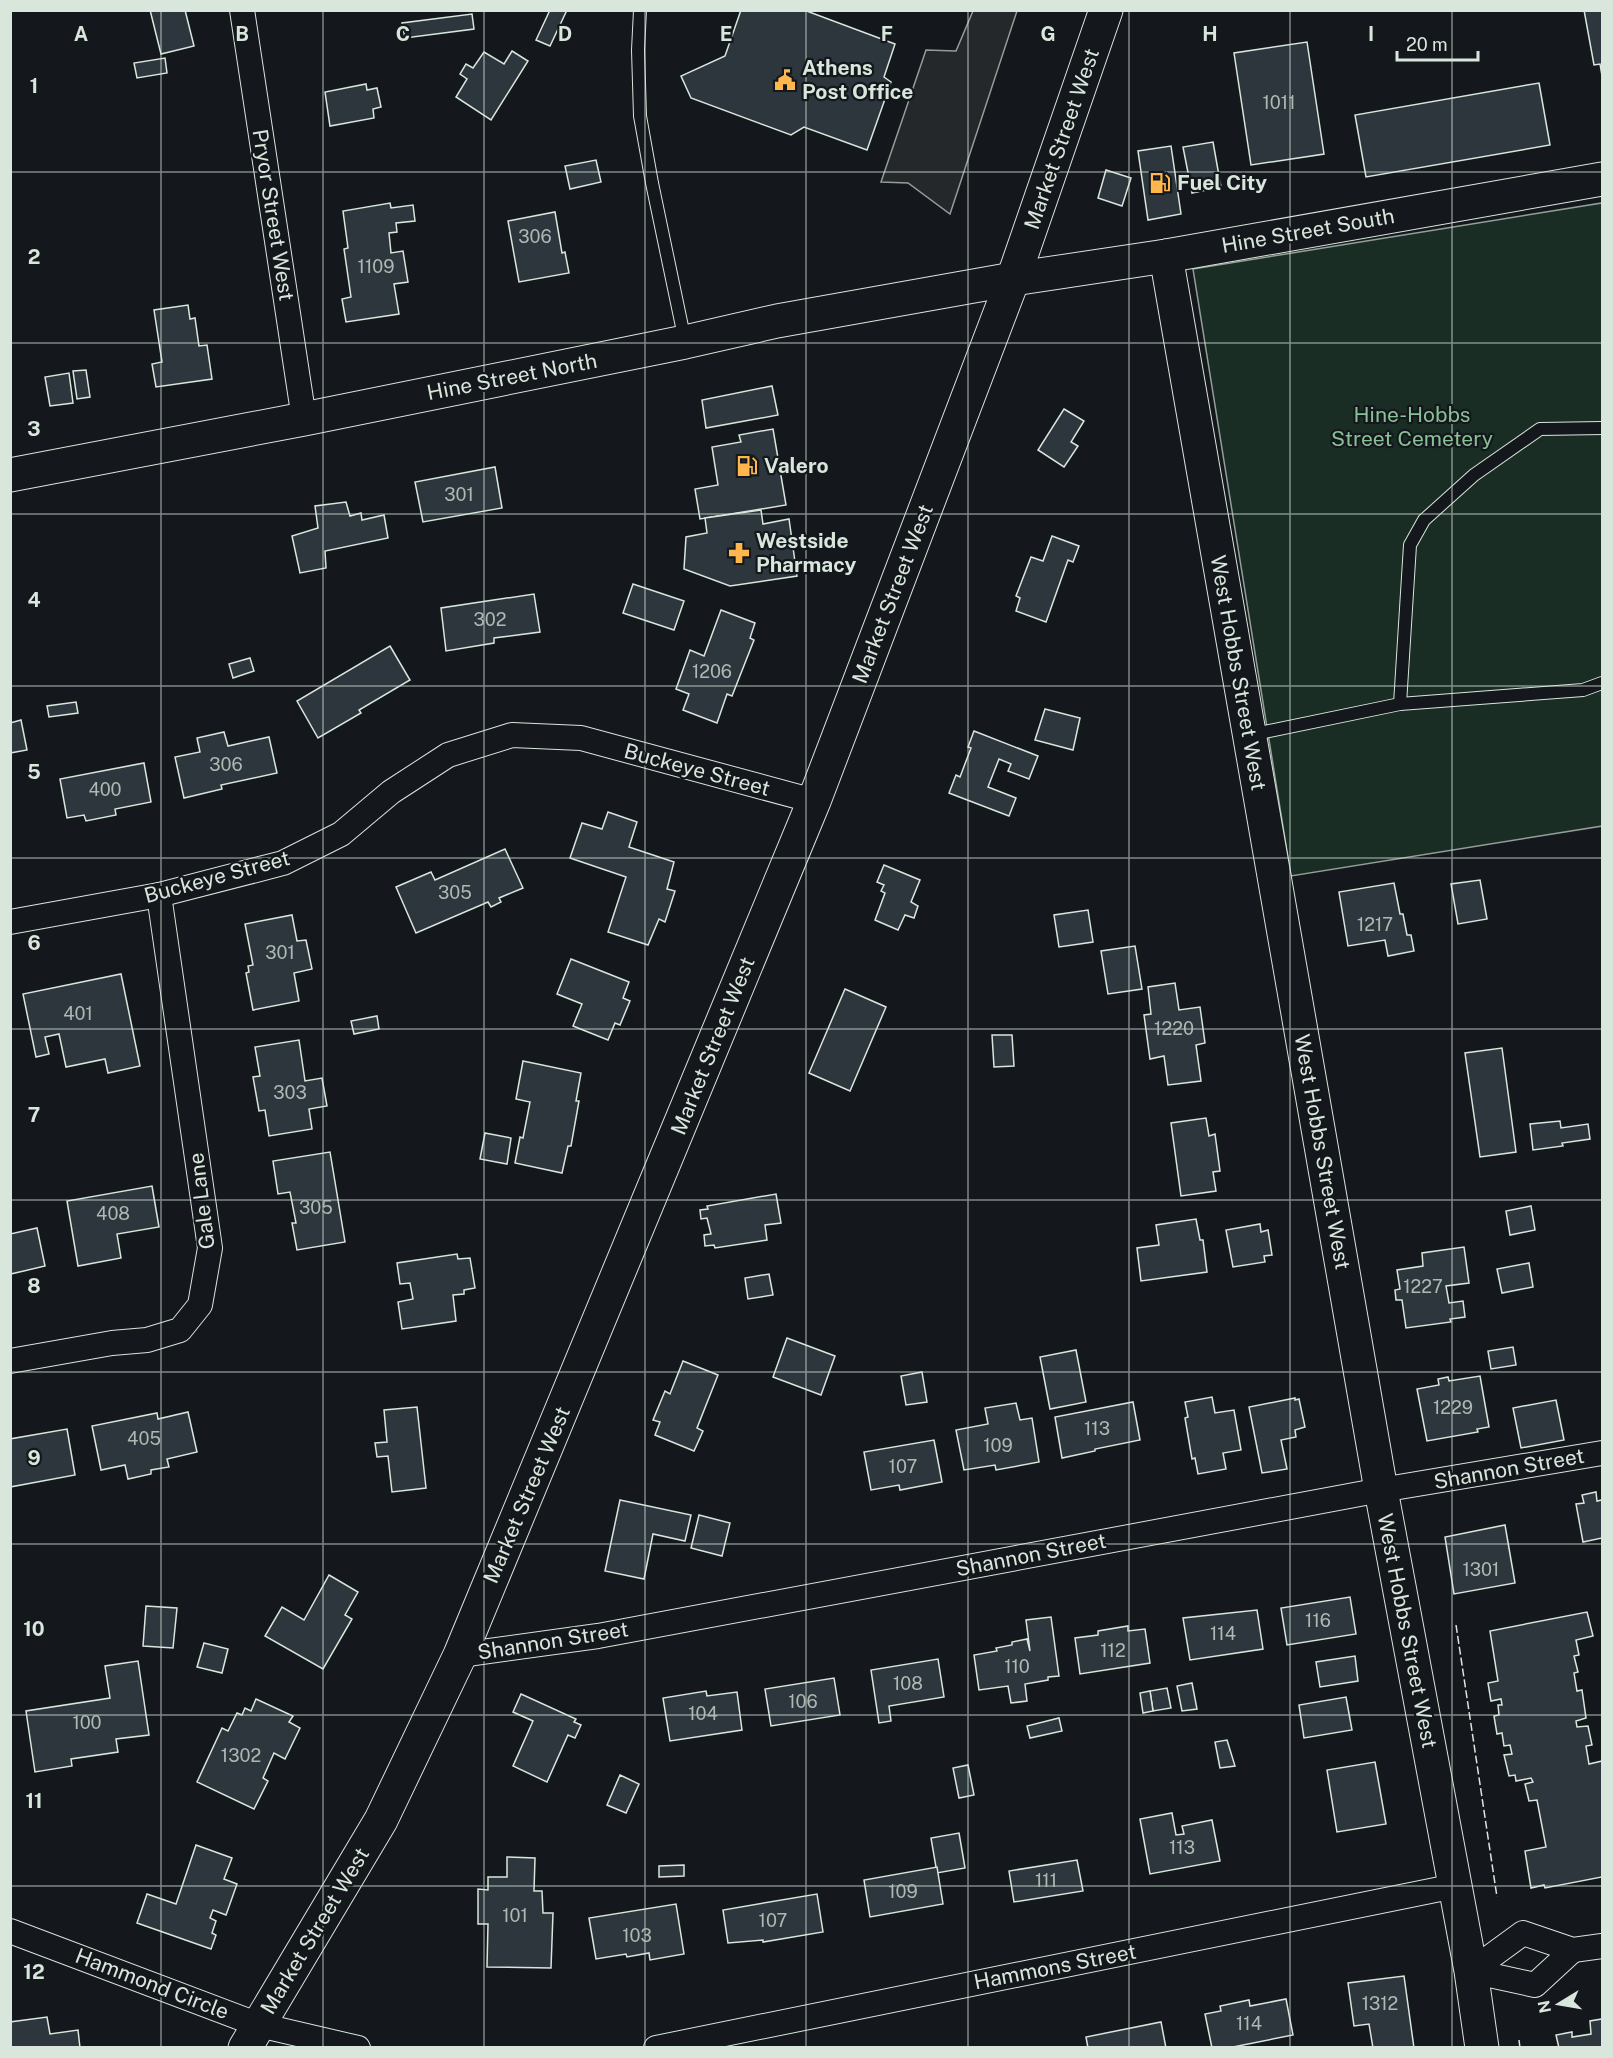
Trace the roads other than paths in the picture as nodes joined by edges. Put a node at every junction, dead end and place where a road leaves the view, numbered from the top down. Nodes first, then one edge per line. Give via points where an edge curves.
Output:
1 (242, 10) edge
2 (640, 10) edge
3 (1107, 10) edge
4 (1602, 178) edge
5 (1166, 256) junction
6 (1013, 279) junction
7 (685, 342) junction
8 (304, 419) junction
9 (1602, 428) edge
10 (10, 475) edge
11 (1602, 683) edge
12 (1400, 704) junction
13 (1249, 735) junction
14 (813, 801) junction
15 (159, 895) junction
16 (10, 922) edge
17 (10, 1361) edge
18 (1602, 1453) edge
19 (1381, 1490) junction
20 (460, 1655) junction
21 (1455, 1886) junction
22 (10, 1931) edge
23 (1602, 1946) edge
24 (1574, 1950) junction
25 (1471, 1971) junction
26 (252, 2036) edge
27 (358, 2048) edge
28 (656, 2048) edge
29 (1482, 2048) edge

1 - 8 street, Pryor Street West
2 - 7 lane via 640,116
3 - 6 street, Market Street West
4 - 5 street, Hine Street South
5 - 6 street, Hine Street South
5 - 13 street, West Hobbs Street West
6 - 7 street, Hine Street North via 777,321
6 - 14 street, Market Street West
7 - 8 street, Hine Street North
8 - 10 street, Hine Street North
9 - 12 lane via 1540,429 1474,475 1424,520 1410,545
11 - 12 lane via 1583,690
12 - 13 lane
13 - 19 street, West Hobbs Street West
14 - 15 street, Buckeye Street via 581,738 512,735 448,755 392,792 341,834 283,863
14 - 20 street, Market Street West
15 - 16 street, Buckeye Street
15 - 17 street, Gale Lane via 210,1248 200,1305 180,1329 147,1340
18 - 19 street, Shannon Street
19 - 20 street, Shannon Street via 598,1636
19 - 21 street, West Hobbs Street West
20 - 26 street, Market Street West via 381,1820
21 - 25 street, West Hobbs Street West
21 - 28 street, Hammons Street
22 - 26 street, Hammond Circle
23 - 24 street
24 - 25 street via 1535,1985
24 - 25 street via 1523,1933
25 - 29 street, West Hobbs Street West
26 - 27 street

